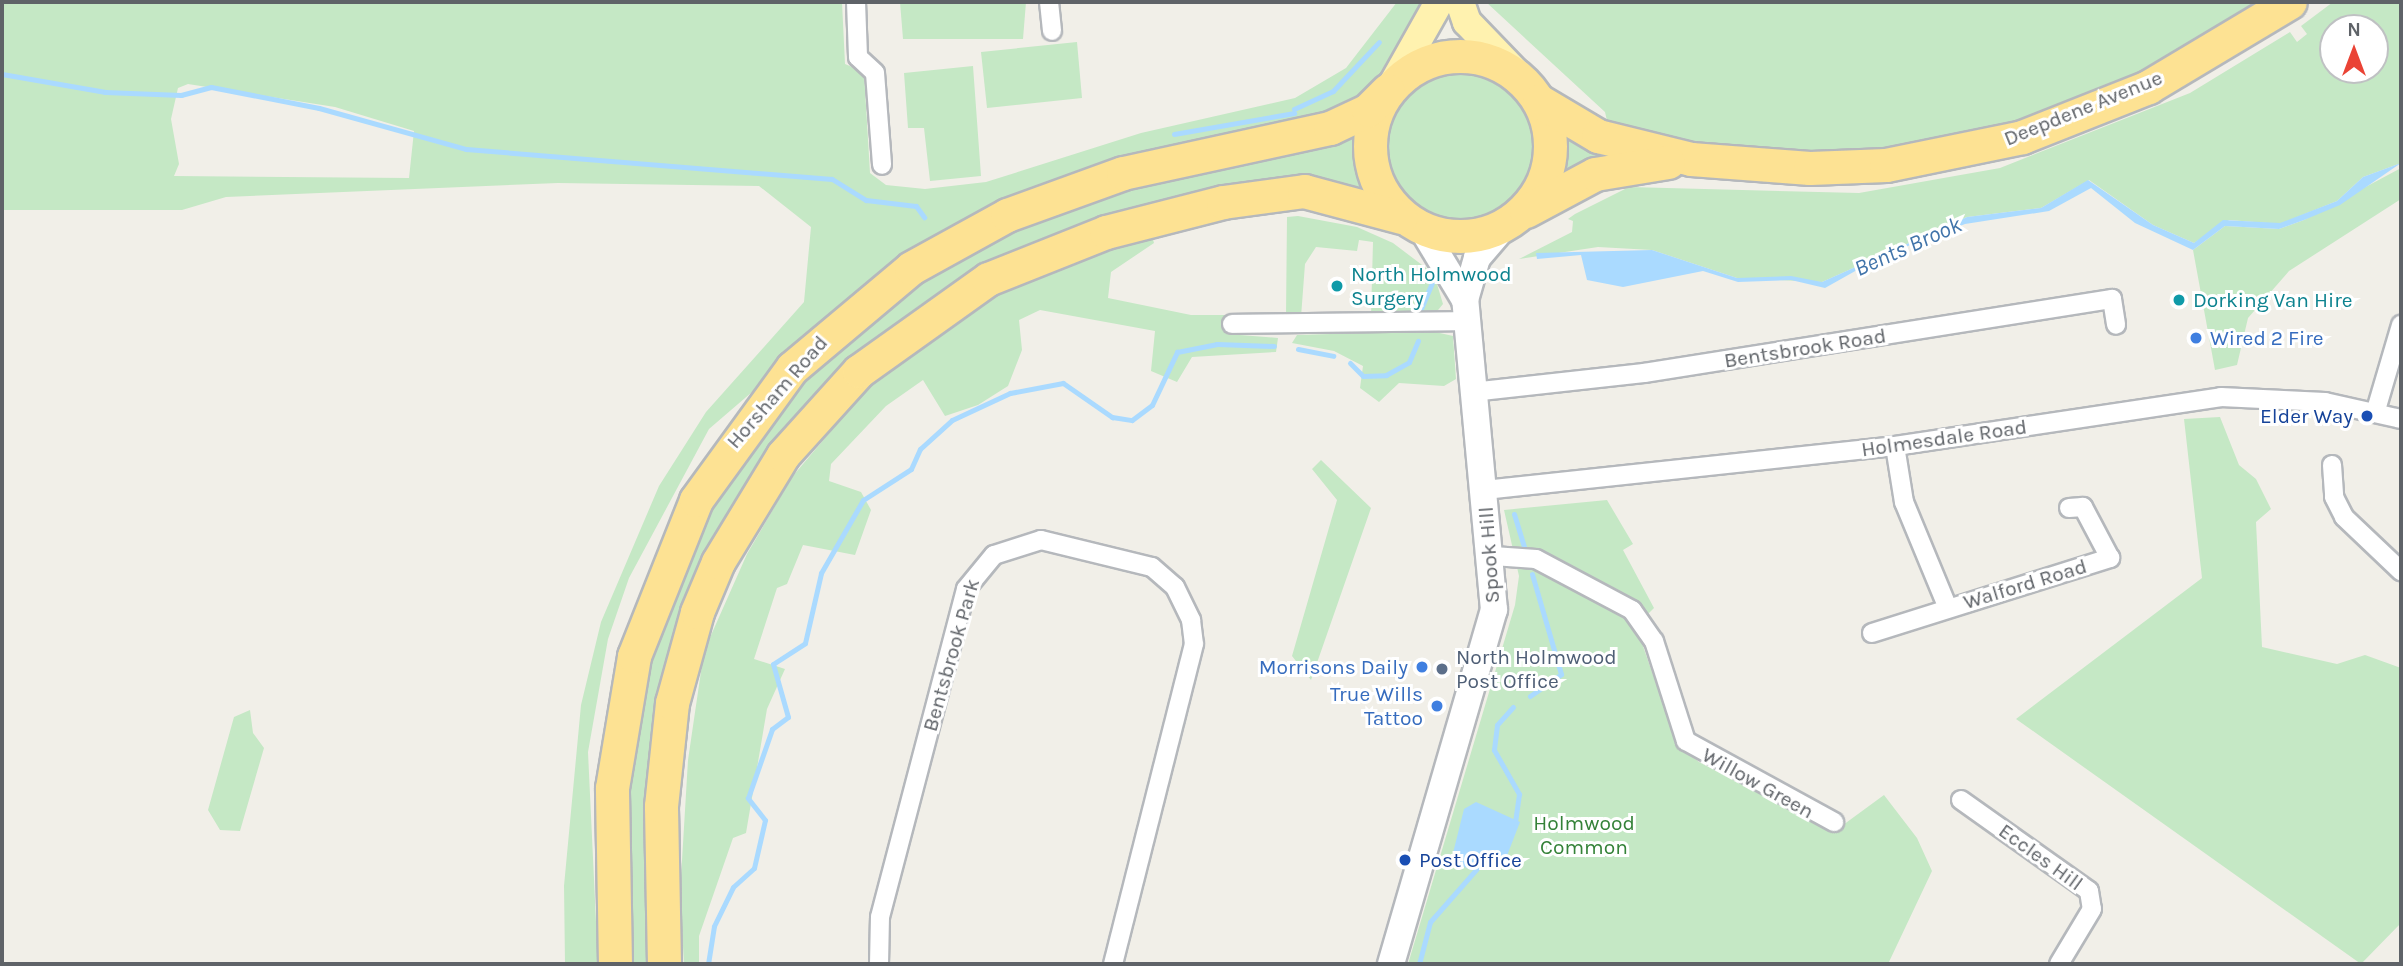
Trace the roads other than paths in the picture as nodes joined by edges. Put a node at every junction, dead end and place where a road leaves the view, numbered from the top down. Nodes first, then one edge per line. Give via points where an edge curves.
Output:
1 (856, 2) edge
2 (1049, 2) edge
3 (1439, 2) edge
4 (1460, 2) edge
5 (2290, 2) edge
6 (1052, 31) dead end
7 (1391, 86) junction
8 (1530, 90) junction
9 (1691, 159) junction
10 (882, 165) dead end
11 (1510, 221) junction
12 (1412, 224) junction
13 (1466, 310) junction
14 (1232, 324) dead end
15 (2116, 324) dead end
16 (2401, 326) edge
17 (1472, 392) junction
18 (2376, 410) junction
19 (2401, 419) edge
20 (1895, 446) junction
21 (2333, 465) dead end
22 (1484, 490) junction
23 (2069, 508) dead end
24 (1493, 556) junction
25 (2401, 571) edge
26 (1948, 608) junction
27 (1871, 633) dead end
28 (1961, 800) dead end
29 (1834, 822) dead end
30 (615, 964) edge
31 (664, 964) edge
32 (879, 964) edge
33 (1114, 964) edge
34 (1391, 964) edge
35 (2059, 964) edge

1 - 10 street via 858,57 875,73
2 - 6 street
3 - 7 main road
4 - 8 main road via 1467,22
5 - 9 highway, Deepdene Avenue via 2148,87 2022,136 1886,165
7 - 8 highway via 1418,64 1468,57
7 - 12 highway via 1370,143 1374,172
7 - 30 highway, Horsham Road via 1368,110 1330,128 1123,173 1007,215 911,268 792,368 696,500 634,656 612,788
8 - 9 highway, Deepdene Avenue via 1598,136
8 - 11 highway via 1550,157 1533,199
9 - 11 highway, Deepdene Avenue via 1595,174
11 - 12 highway via 1463,238
11 - 13 street, Spook Hill via 1477,258
12 - 13 street, Spook Hill
12 - 31 highway via 1304,191 1144,221 988,279 859,371 783,455 718,562 697,612 673,703 661,806
13 - 14 street
13 - 17 street, Spook Hill
15 - 17 street, Bentsbrook Road via 2112,299 1632,375
16 - 18 street
17 - 22 street, Spook Hill
18 - 19 street, Holmesdale Road
18 - 20 street, Holmesdale Road via 2276,397 2221,397
20 - 22 street, Holmesdale Road
20 - 26 street via 1903,502
21 - 25 street via 2334,497 2344,517
22 - 24 street, Spook Hill
23 - 26 street, Walford Road via 2083,507 2110,558
24 - 29 street, Willow Green via 1536,559 1632,610 1654,641 1686,741
24 - 34 street, Spook Hill via 1487,646
26 - 27 street, Walford Road
28 - 35 street, Eccles Hill via 2089,891 2092,909
32 - 33 street, Bentsbrook Park via 880,917 966,589 994,555 1041,540 1152,567 1175,587 1191,620 1194,644

